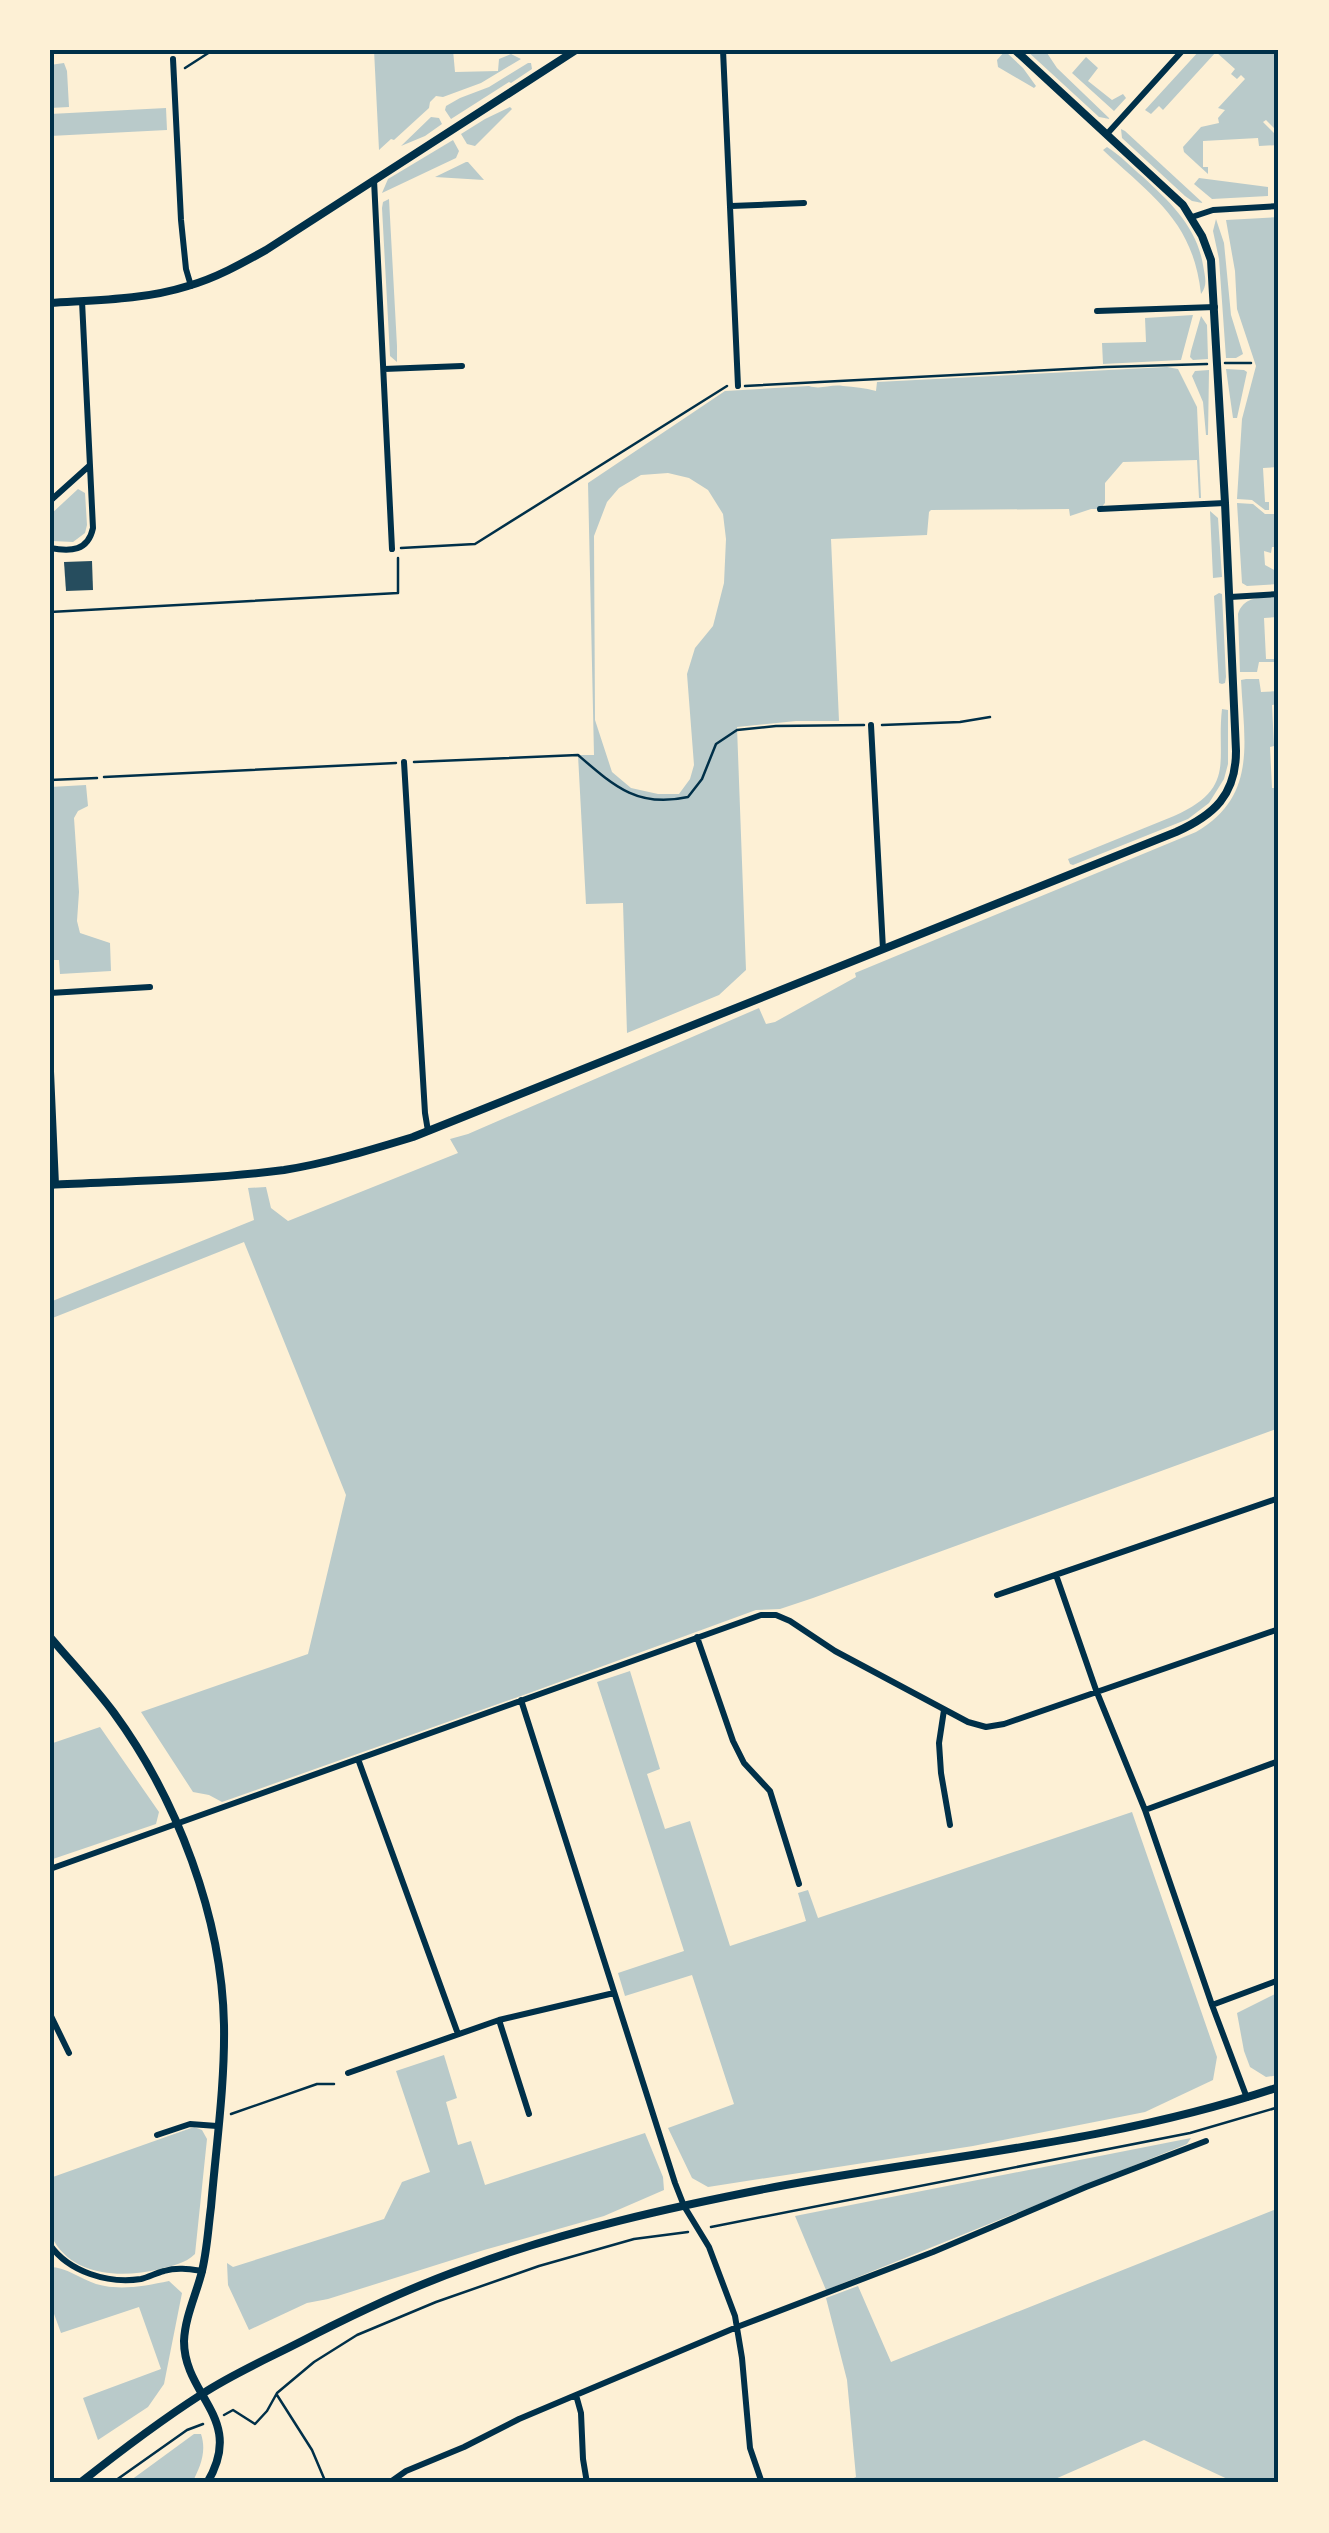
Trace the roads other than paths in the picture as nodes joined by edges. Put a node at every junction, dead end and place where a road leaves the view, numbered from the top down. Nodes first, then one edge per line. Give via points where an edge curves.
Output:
1 (576, 50) edge
2 (723, 50) edge
3 (1015, 50) edge
4 (1183, 50) edge
5 (173, 58) dead end
6 (1107, 134) junction
7 (374, 180) junction
8 (804, 202) dead end
9 (730, 206) junction
10 (1279, 206) edge
11 (1192, 217) junction
12 (191, 286) junction
13 (82, 301) junction
14 (50, 303) edge
15 (1215, 307) junction
16 (1097, 311) dead end
17 (462, 366) dead end
18 (384, 369) junction
19 (738, 386) road end
20 (90, 466) junction
21 (50, 501) edge
22 (1225, 503) junction
23 (1100, 509) dead end
24 (50, 548) edge
25 (392, 549) dead end
26 (1279, 594) edge
27 (1230, 597) junction
28 (871, 725) road end
29 (404, 762) road end
30 (97, 778) road end
31 (50, 780) edge
32 (883, 949) junction
33 (150, 987) dead end
34 (50, 992) edge
35 (50, 1049) edge
36 (428, 1132) junction
37 (53, 1185) edge
38 (1279, 1498) edge
39 (1056, 1575) junction
40 (997, 1595) dead end
41 (1279, 1629) edge
42 (50, 1637) edge
43 (697, 1637) junction
44 (1096, 1690) junction
45 (521, 1700) junction
46 (944, 1710) junction
47 (358, 1759) junction
48 (1279, 1762) edge
49 (1145, 1810) junction
50 (176, 1824) junction
51 (950, 1825) dead end
52 (50, 1869) edge
53 (799, 1884) dead end
54 (1279, 1980) edge
55 (614, 1994) junction
56 (1212, 2005) junction
57 (50, 2014) edge
58 (499, 2020) junction
59 (458, 2034) junction
60 (68, 2053) dead end
61 (348, 2073) dead end
62 (1279, 2088) edge
63 (1247, 2098) junction
64 (528, 2114) dead end
65 (218, 2126) junction
66 (156, 2135) dead end
67 (1206, 2141) dead end
68 (684, 2206) junction
69 (50, 2245) edge
70 (202, 2271) junction
71 (737, 2328) junction
72 (203, 2393) junction
73 (576, 2395) junction
74 (80, 2483) edge
75 (207, 2483) edge
76 (389, 2483) edge
77 (587, 2483) edge
78 (762, 2483) edge

1 - 7 street
2 - 9 street
3 - 6 street
4 - 6 street
5 - 12 street
6 - 11 street
7 - 12 street via 266,250
7 - 18 street
8 - 9 street
9 - 19 street
10 - 11 street
11 - 15 street via 1211,260
12 - 13 street
13 - 14 street
13 - 20 street
15 - 16 street
15 - 22 street
17 - 18 street
18 - 25 street
20 - 21 street
20 - 24 street via 90,538 74,550
22 - 23 street
22 - 27 street
26 - 27 street
27 - 32 street via 1235,770 1227,792 1204,818
28 - 32 street
29 - 36 street
30 - 31 lane
32 - 36 street
33 - 34 street
35 - 37 street
36 - 37 street via 286,1169
38 - 39 street
39 - 40 street
39 - 44 street
41 - 44 street
42 - 50 street via 113,1712
43 - 45 street
43 - 46 street via 776,1615
43 - 53 street via 733,1741 770,1791
44 - 46 street via 986,1727
44 - 49 street
45 - 47 street
45 - 55 street
46 - 51 street via 941,1773
47 - 50 street
47 - 59 street
48 - 49 street
49 - 56 street
50 - 52 street
50 - 65 street via 204,1906 221,1989
54 - 56 street
55 - 58 street
55 - 68 street
56 - 63 street
57 - 60 street
58 - 59 street
58 - 64 street
59 - 61 street
62 - 63 street
63 - 68 street via 1036,2146
65 - 66 street via 190,2124
65 - 70 street
67 - 71 street
68 - 71 street via 709,2247
68 - 72 street via 536,2244 408,2290
69 - 70 street via 71,2266 111,2279
70 - 72 street via 184,2342
71 - 73 street
71 - 78 street via 750,2448
72 - 74 street
72 - 75 street via 220,2442
73 - 76 street
73 - 77 street

